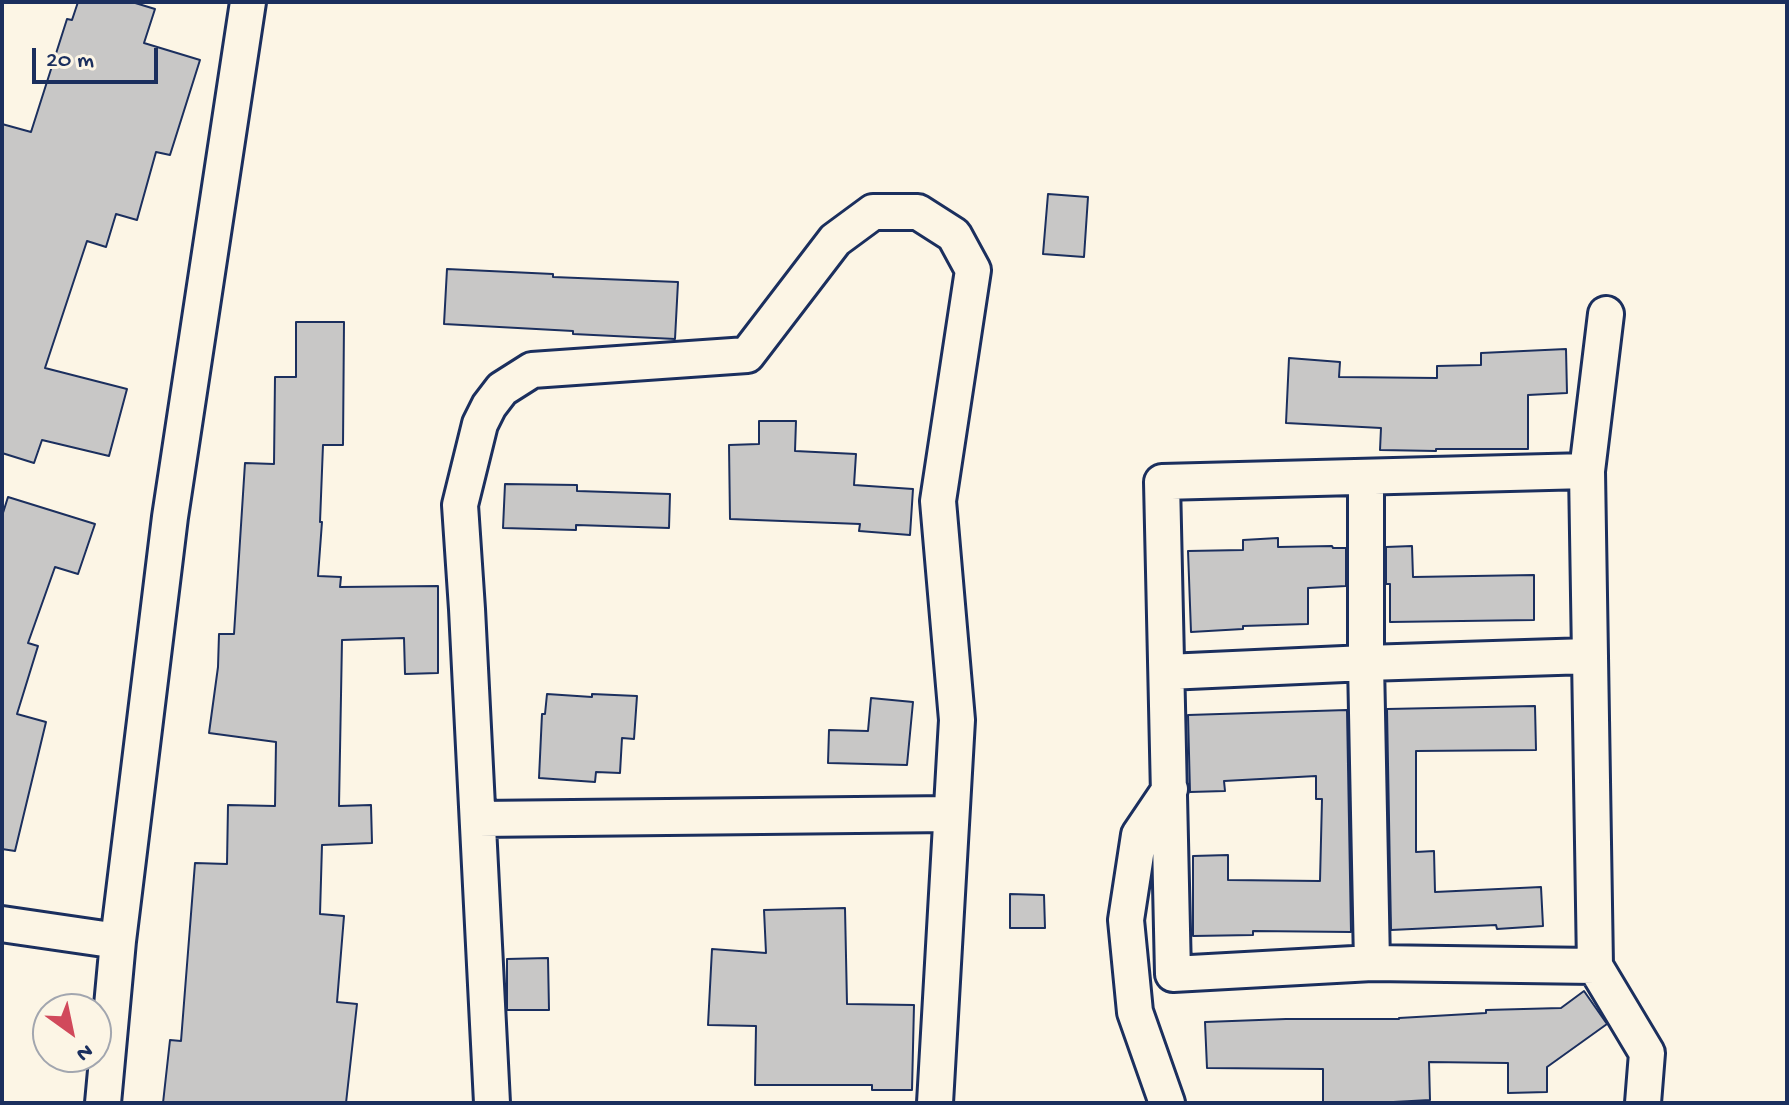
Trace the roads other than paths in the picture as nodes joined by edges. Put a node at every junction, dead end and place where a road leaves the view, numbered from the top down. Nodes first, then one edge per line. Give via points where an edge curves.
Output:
1 (248, 2) edge
2 (1606, 314) dead end
3 (1587, 471) junction
4 (1366, 477) junction
5 (1589, 656) junction
6 (1366, 663) junction
7 (1167, 672) junction
8 (1170, 789) junction
9 (951, 814) junction
10 (478, 819) junction
11 (2, 924) edge
12 (118, 941) junction
13 (1372, 963) junction
14 (1595, 966) junction
15 (103, 1103) edge
16 (492, 1103) edge
17 (935, 1103) edge
18 (1167, 1103) edge
19 (1643, 1103) edge

1 - 12 street via 170,517
2 - 3 street
3 - 4 street
3 - 5 street
4 - 6 street
4 - 7 street via 1162,482
5 - 6 street
5 - 14 street
6 - 7 street
6 - 13 street
7 - 8 street
8 - 13 street via 1173,974
8 - 18 street via 1139,835 1126,920 1135,1012
9 - 10 street
9 - 10 street via 957,720 938,501 973,270 954,235 918,212 873,212 835,240 747,355 532,370 502,389 489,406 460,505
9 - 17 street
10 - 16 street
11 - 12 street
12 - 15 street
13 - 14 street
14 - 19 street via 1647,1053

